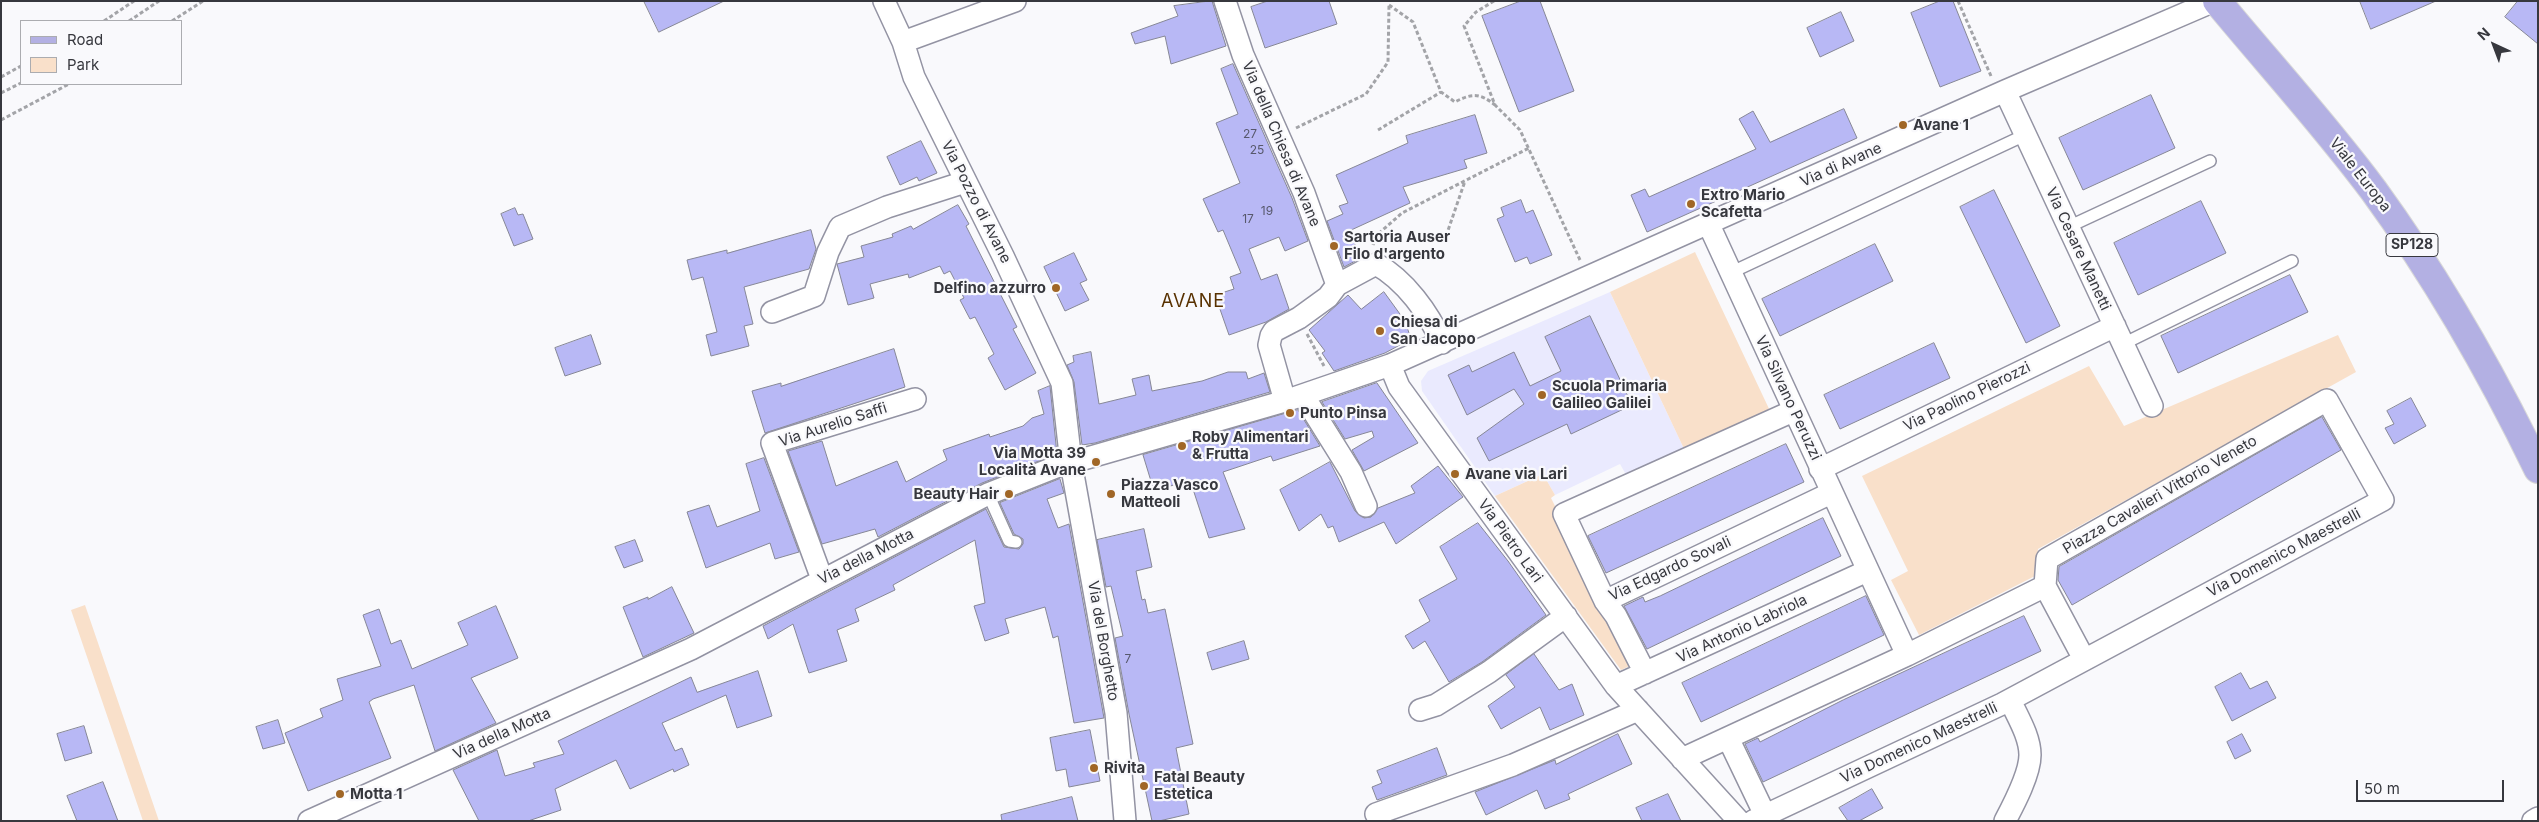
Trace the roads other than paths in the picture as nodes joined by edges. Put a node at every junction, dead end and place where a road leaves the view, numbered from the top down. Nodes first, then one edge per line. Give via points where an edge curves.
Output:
1 (884, 1) edge
2 (1015, 1) edge
3 (1225, 1) edge
4 (2215, 1) edge
5 (903, 42) junction
6 (2002, 92) junction
7 (2025, 135) junction
8 (2210, 161) dead end
9 (965, 182) junction
10 (1709, 225) junction
11 (2068, 227) junction
12 (2292, 261) dead end
13 (1730, 272) junction
14 (1337, 285) junction
15 (772, 312) dead end
16 (2119, 335) junction
17 (1442, 344) junction
18 (1390, 365) junction
19 (1294, 398) junction
20 (915, 399) dead end
21 (2327, 400) joint
22 (2152, 406) dead end
23 (1793, 411) junction
24 (1071, 462) junction
25 (1820, 469) junction
26 (2538, 469) edge
27 (1831, 493) junction
28 (988, 494) junction
29 (1366, 506) dead end
30 (1016, 542) dead end
31 (1867, 571) junction
32 (822, 579) junction
33 (2045, 586) junction
34 (1605, 601) junction
35 (1566, 616) junction
36 (1907, 655) junction
37 (2084, 659) junction
38 (1645, 673) junction
39 (1616, 686) junction
40 (2010, 700) junction
41 (1420, 710) dead end
42 (1638, 710) junction
43 (1728, 738) junction
44 (1682, 759) junction
45 (1376, 814) dead end
46 (1759, 818) edge
47 (2538, 818) edge
48 (309, 821) edge
49 (1125, 821) edge
50 (1739, 821) edge
51 (2005, 821) edge
52 (2533, 821) edge

1 - 5 street, Via Pozzo di Avane
2 - 5 street
3 - 14 street, Via della Chiesa di Avane via 1243,55 1304,193
4 - 6 street, Via di Avane
4 - 26 main road, Viale Europa / SP128 via 2357,170 2430,271 2487,368
5 - 9 street, Via Pozzo di Avane via 914,77
6 - 7 street, Via Cesare Manetti
6 - 10 street, Via di Avane
7 - 11 street, Via Cesare Manetti
7 - 13 lane
8 - 11 lane
9 - 15 street via 886,207 840,227 814,296
9 - 24 street, Via Pozzo di Avane via 1062,383
10 - 13 street, Via Silvano Peruzzi
10 - 17 street, Via di Avane
11 - 16 street, Via Cesare Manetti
12 - 16 lane
13 - 23 street, Via Silvano Peruzzi
14 - 17 street via 1376,264 1388,270 1432,322
14 - 19 street via 1328,298 1270,336 1269,345
16 - 22 street, Via Cesare Manetti
16 - 25 street, Via Paolino Pierozzi
17 - 18 street, Via della Motta
18 - 19 street, Via della Motta
18 - 35 street, Via Pietro Lari via 1399,387
19 - 24 street, Via della Motta
19 - 29 street via 1351,472
20 - 32 street, Via Aurelio Saffi via 772,443
21 - 33 street, Piazza Cavalieri Vittorio Veneto via 2047,559
21 - 37 street, Via Domenico Maestrelli via 2383,500
23 - 25 street, Via Silvano Peruzzi
23 - 34 street, Via Edgardo Sovali via 1564,514
24 - 28 street, Via della Motta
24 - 49 street, Via del Borghetto via 1116,713
25 - 27 street, Via Silvano Peruzzi
27 - 31 street, Via Silvano Peruzzi
27 - 34 street, Via Edgardo Sovali
28 - 30 lane via 1010,541
28 - 32 street, Via della Motta
31 - 36 street
31 - 38 street, Via Antonio Labriola
32 - 48 street, Via della Motta via 691,649
33 - 36 street
33 - 37 street
34 - 38 street
35 - 39 street, Via Pietro Lari
35 - 41 street via 1489,672
36 - 43 street
37 - 40 street, Via Domenico Maestrelli
38 - 39 street, Via Antonio Labriola
39 - 42 street, Via Pietro Lari
40 - 46 street, Via Domenico Maestrelli
40 - 51 street via 2028,740 2030,755
42 - 44 street, Via Pietro Lari
42 - 45 street via 1513,765
43 - 44 street
43 - 46 street
44 - 50 street, Via Pietro Lari
47 - 52 street

